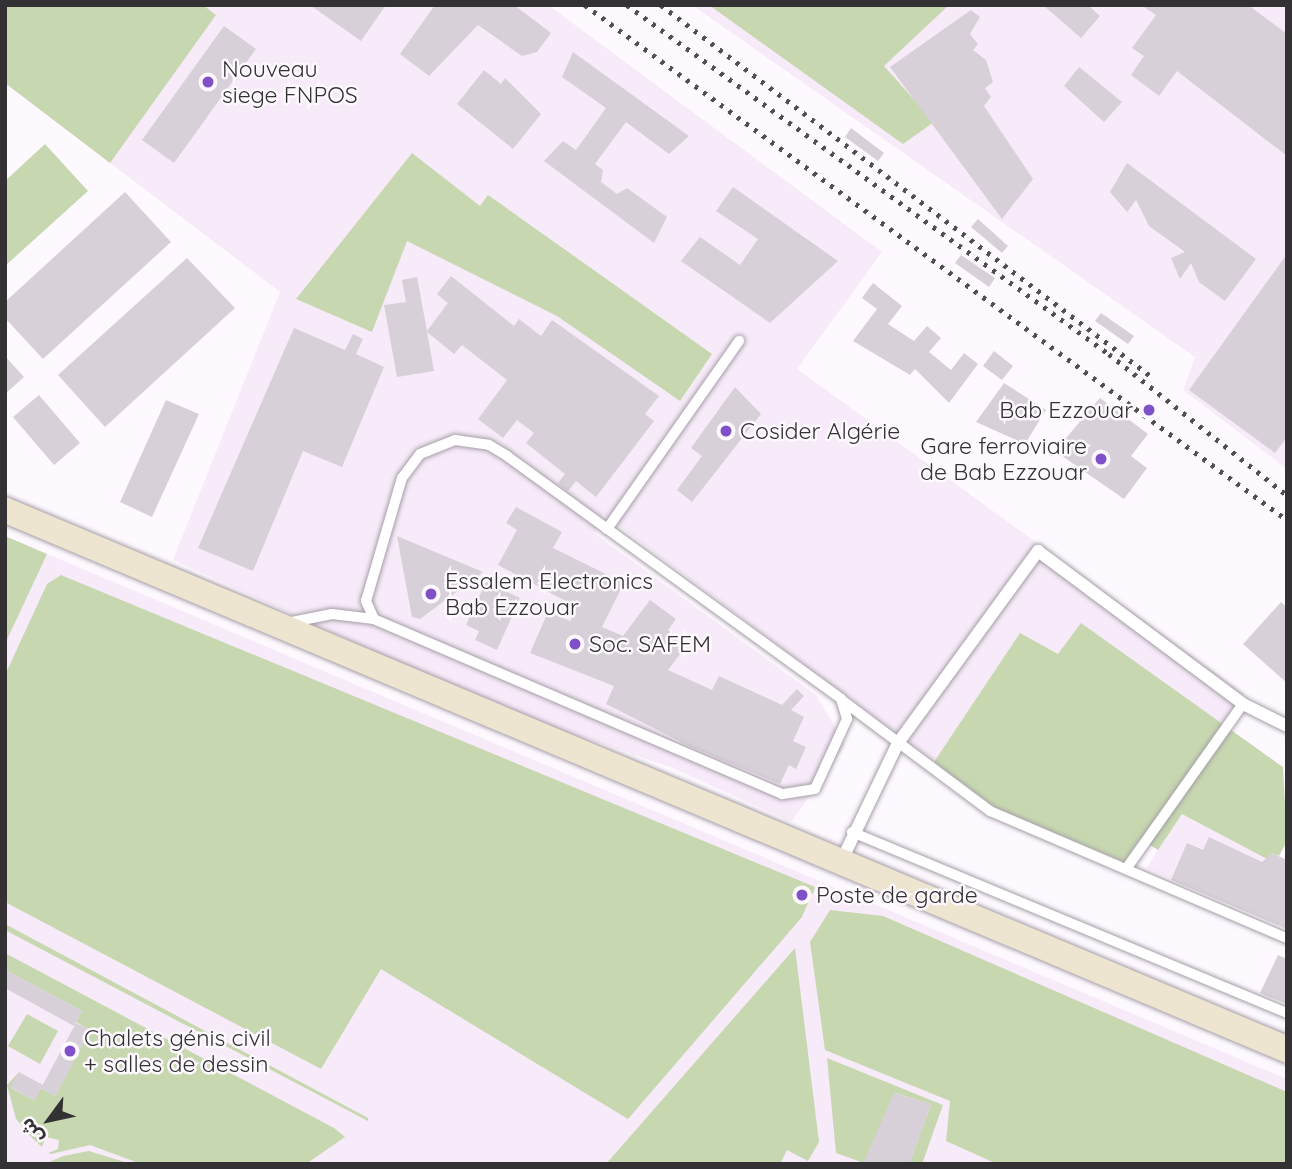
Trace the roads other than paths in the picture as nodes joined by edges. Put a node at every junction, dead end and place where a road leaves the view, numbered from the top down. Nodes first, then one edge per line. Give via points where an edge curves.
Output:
1 (739, 341) dead end
2 (5, 503) edge
3 (5, 516) edge
4 (607, 529) junction
5 (374, 619) junction
6 (287, 623) junction
7 (266, 628) junction
8 (841, 699) junction
9 (1244, 704) junction
10 (1287, 726) edge
11 (898, 743) junction
12 (852, 832) junction
13 (844, 853) junction
14 (838, 869) junction
15 (1126, 869) junction
16 (1287, 938) edge
17 (1287, 1013) edge
18 (1287, 1043) edge
19 (1287, 1056) edge

1 - 4 street
2 - 6 main road
3 - 7 main road
4 - 5 street via 489,444 455,440 435,446 402,478 366,601
4 - 8 street
5 - 6 street via 332,614
5 - 8 street via 794,797 824,780 846,719
6 - 7 street
6 - 13 main road
7 - 14 main road
8 - 11 street
9 - 10 street
9 - 11 street via 1038,551
9 - 15 street
11 - 12 street
11 - 15 street via 990,811
12 - 13 street
12 - 17 street
13 - 14 street
13 - 18 main road
14 - 19 main road
15 - 16 street

